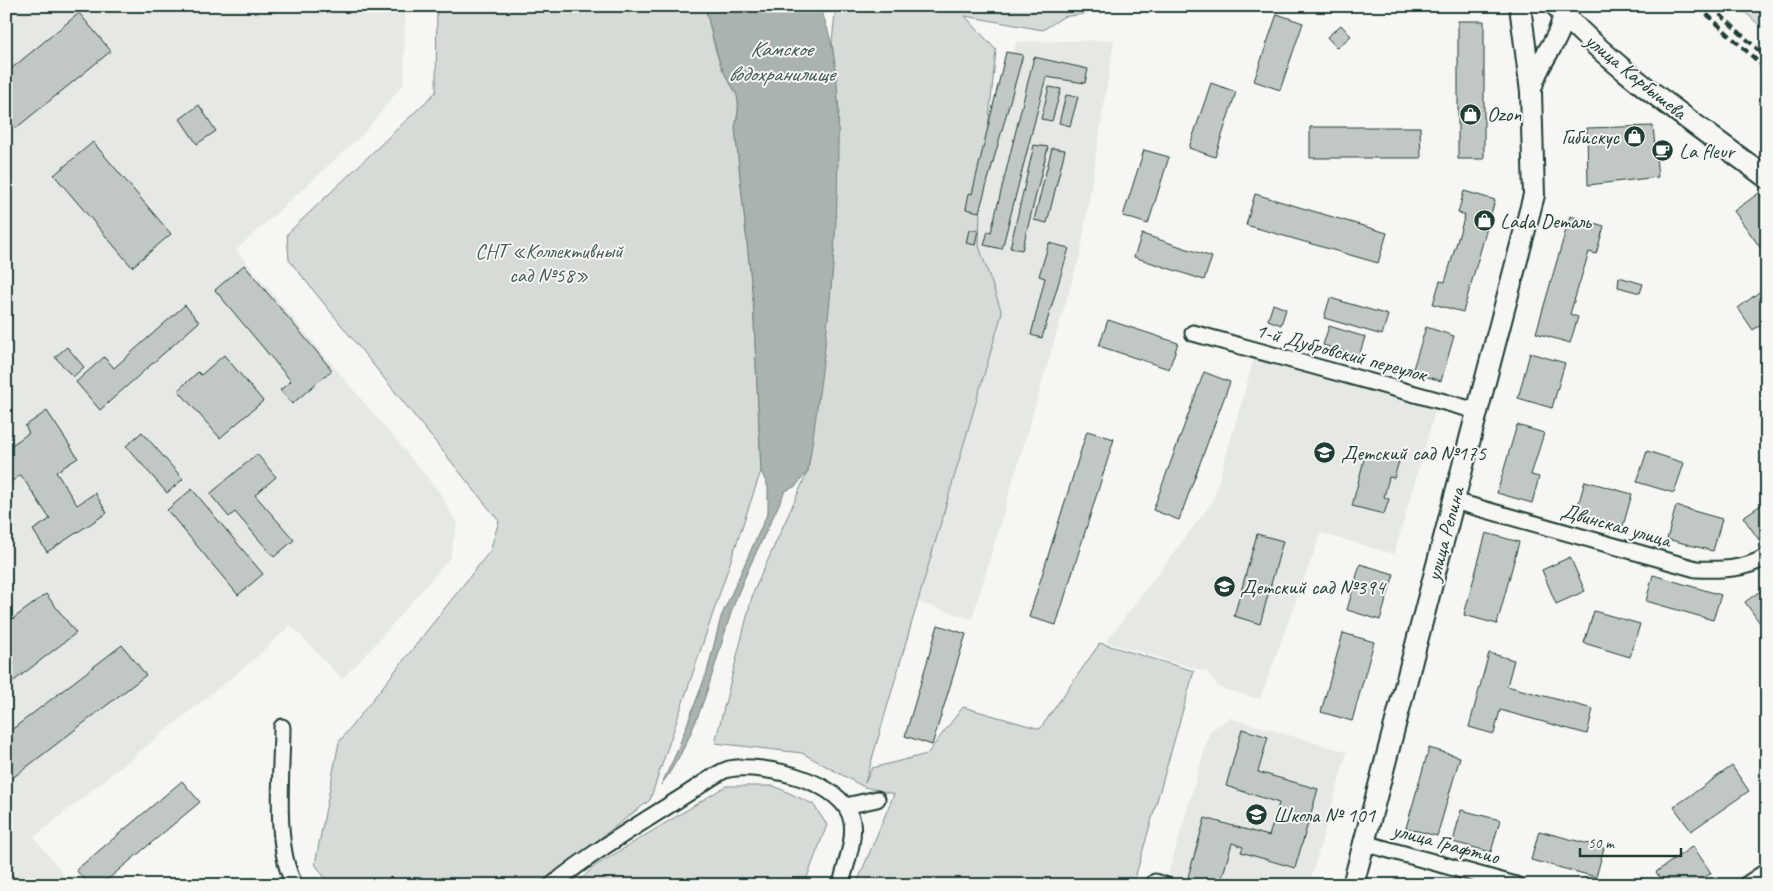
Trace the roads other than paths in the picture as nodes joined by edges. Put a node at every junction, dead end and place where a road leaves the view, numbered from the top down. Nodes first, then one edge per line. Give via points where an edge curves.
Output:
1 (1523, 9) edge
2 (1560, 10) edge
3 (1589, 39) junction
4 (1552, 48) junction
5 (1531, 92) junction
6 (1767, 178) edge
7 (1193, 333) dead end
8 (1477, 411) junction
9 (1454, 501) junction
10 (1767, 556) edge
11 (282, 727) dead end
12 (877, 799) dead end
13 (846, 806) junction
14 (1364, 843) junction
15 (1767, 870) edge
16 (295, 885) edge
17 (552, 885) edge
18 (841, 885) edge
19 (1353, 885) edge
20 (1516, 885) edge
21 (1746, 885) edge

1 - 5 main road
2 - 3 main road, улица Карбышева
2 - 4 main road via 1562,26
3 - 4 main road via 1568,41
3 - 6 main road, улица Карбышева via 1650,90
4 - 5 main road via 1538,69
5 - 8 main road, улица Репина via 1534,195
7 - 8 street, 1-й Дубровский переулок
8 - 9 main road, улица Репина
9 - 10 street, Двинская улица via 1696,569 1721,570 1756,563
9 - 14 main road, улица Репина
11 - 16 street via 282,852
12 - 13 street
13 - 17 street via 833,792 769,768 728,769 622,835
13 - 18 street via 852,820 852,839
14 - 19 main road, улица Репина
14 - 20 street, улица Графтио
15 - 21 street

